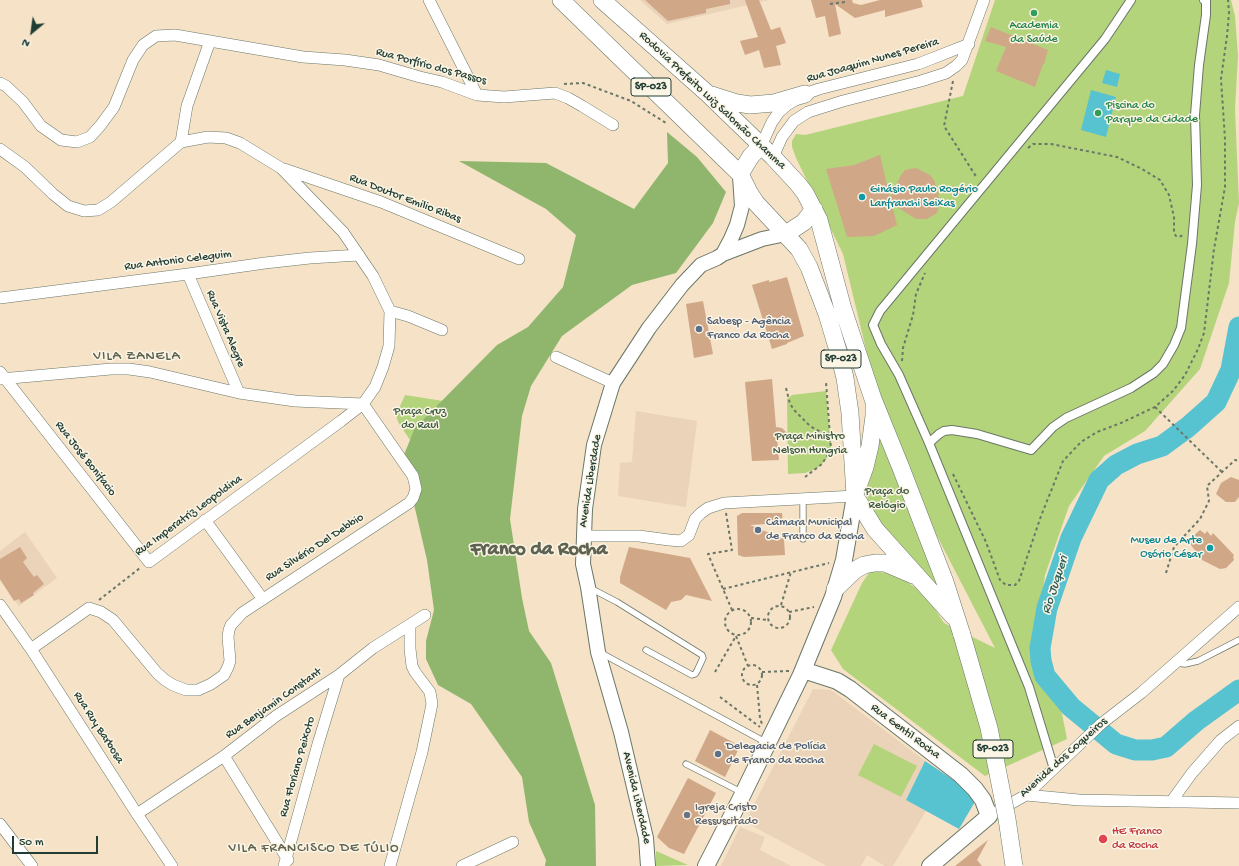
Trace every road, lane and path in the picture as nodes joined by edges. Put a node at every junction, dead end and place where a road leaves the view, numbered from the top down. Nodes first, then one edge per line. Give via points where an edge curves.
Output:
1 (428, 0) edge
2 (561, 0) edge
3 (602, 0) edge
4 (984, 0) edge
5 (1131, 0) edge
6 (1204, 0) edge
7 (1228, 0) edge
8 (845, 2) dead end
9 (830, 4) dead end
10 (210, 41) junction
11 (969, 44) junction
12 (956, 66) junction
13 (0, 83) edge
14 (555, 93) junction
15 (708, 94) junction
16 (805, 94) junction
17 (477, 95) junction
18 (613, 125) dead end
19 (669, 125) dead end
20 (181, 142) junction
21 (0, 149) edge
22 (767, 151) junction
23 (1022, 152) dead end
24 (281, 168) junction
25 (740, 174) junction
26 (982, 187) junction
27 (814, 209) junction
28 (1184, 230) dead end
29 (786, 234) junction
30 (723, 254) junction
31 (359, 255) junction
32 (519, 259) dead end
33 (927, 268) dead end
34 (188, 274) junction
35 (0, 298) edge
36 (390, 311) junction
37 (442, 330) dead end
38 (556, 357) dead end
39 (902, 365) dead end
40 (1, 376) edge
41 (826, 382) dead end
42 (613, 383) junction
43 (786, 388) dead end
44 (239, 393) junction
45 (873, 399) junction
46 (362, 404) junction
47 (1156, 407) junction
48 (929, 443) junction
49 (831, 444) junction
50 (1239, 461) edge
51 (952, 471) dead end
52 (1222, 472) junction
53 (805, 477) dead end
54 (855, 496) junction
55 (803, 500) junction
56 (724, 502) junction
57 (205, 520) junction
58 (583, 536) junction
59 (803, 539) dead end
60 (149, 562) junction
61 (1166, 573) dead end
62 (919, 577) junction
63 (588, 587) junction
64 (723, 589) junction
65 (835, 589) junction
66 (262, 598) junction
67 (0, 605) edge
68 (781, 606) junction
69 (815, 607) dead end
70 (1239, 607) edge
71 (89, 608) junction
72 (732, 610) junction
73 (789, 612) junction
74 (425, 615) dead end
75 (751, 618) junction
76 (956, 619) junction
77 (768, 620) junction
78 (410, 625) junction
79 (736, 636) junction
80 (1239, 640) edge
81 (31, 649) junction
82 (646, 650) dead end
83 (598, 652) junction
84 (1175, 664) junction
85 (748, 666) junction
86 (716, 672) dead end
87 (762, 672) junction
88 (802, 672) junction
89 (338, 675) junction
90 (757, 684) junction
91 (720, 697) dead end
92 (1239, 726) edge
93 (768, 743) junction
94 (224, 756) junction
95 (686, 764) dead end
96 (1054, 769) junction
97 (743, 793) junction
98 (1026, 795) junction
99 (1171, 802) junction
100 (1239, 803) edge
101 (137, 814) junction
102 (989, 816) junction
103 (0, 824) edge
104 (513, 842) dead end
105 (288, 863) edge
106 (465, 865) edge
107 (32, 866) edge
108 (172, 866) edge
109 (390, 866) edge
110 (648, 866) edge
111 (706, 866) edge
112 (930, 866) edge
113 (1014, 866) edge

1 - 17 street
2 - 25 main road, SP-023
3 - 15 main road, Rodovia Prefeito Luiz Salomão Chamma / SP-023
4 - 11 street
5 - 26 street via 1105,39
6 - 48 street via 1206,16 1195,115 1197,185 1192,244 1181,328 1163,364 1131,388 1066,418 1052,428 1031,450 977,434 952,430 944,431
7 - 47 path via 1227,36 1221,79 1225,187 1214,249 1204,333 1185,374
8 - 9 path
10 - 13 street, Rua Porfírio dos Passos via 175,35 156,36 143,45 133,60 114,107 90,137 77,142 61,140 41,126 23,102
10 - 17 street, Rua Porfírio dos Passos via 303,57 379,65 442,82
10 - 20 street via 187,106
11 - 12 street via 962,60
11 - 16 street, Rua Joaquim Nunes Pereira via 925,62
12 - 22 street via 946,73 921,81 808,112 794,121
12 - 26 path via 944,126
14 - 17 street, Rua Porfírio dos Passos via 504,97
14 - 18 street, Rua Porfírio dos Passos
14 - 19 path via 559,84 583,83 631,101
15 - 16 main road via 750,104 774,103
15 - 22 main road, Rodovia Prefeito Luiz Salomão Chamma / SP-023
16 - 22 street, Rua Joaquim Nunes Pereira via 779,112 772,122
20 - 21 street via 111,202 98,210 84,211 68,206 25,167
20 - 24 street via 208,137 226,138 240,143
22 - 25 main road via 751,156
22 - 27 main road, Rodovia Prefeito Luiz Salomão Chamma / SP-023 via 798,184
23 - 28 path via 1034,144 1051,144 1117,157 1142,169 1160,180 1169,194 1176,236 1181,237
24 - 31 street via 342,232
24 - 32 street, Rua Doutor Emilio Ribas via 381,202
25 - 29 main road, SP-023 via 756,203
25 - 30 street via 742,206 737,225
26 - 48 street via 880,311 873,325 899,375
27 - 29 main road via 804,222
27 - 45 main road, SP-023
29 - 30 street, Avenida Liberdade via 762,239
29 - 54 main road, SP-023 via 799,249 809,267 839,354 850,413
30 - 42 street, Avenida Liberdade via 701,265 682,285 649,328
31 - 34 street, Rua Antonio Celeguim via 265,262
31 - 36 street via 373,276
33 - 39 path via 916,294 903,348
34 - 35 street, Rua Antonio Celeguim
34 - 44 street, Rua Vista Alegre
36 - 37 street
36 - 46 street, Rua Imperatriz Leopoldina via 388,346 383,367 375,387
38 - 42 street
40 - 44 street via 129,369
40 - 60 street, Rua José Bonifacio
41 - 49 path
42 - 58 street, Avenida Liberdade via 594,445
43 - 49 path via 790,404 795,411 810,426 826,435
44 - 46 street via 295,401
45 - 54 main road via 874,416 870,446
45 - 76 main road, SP-023 via 945,582
46 - 57 street, Rua Imperatriz Leopoldina
46 - 66 street, Rua Silvério Del Debbio via 413,476 416,489 413,498
47 - 51 path via 1086,438 1063,461 1015,585 1006,585 1000,580 986,542
47 - 52 path
48 - 96 street via 1029,687
49 - 53 path via 827,458
50 - 52 path via 1235,460
52 - 61 path via 1207,486 1209,501 1200,519 1174,547
54 - 55 street
54 - 62 main road, SP-023 via 875,529
54 - 65 main road, SP-023 via 844,560
55 - 56 street
55 - 59 lane
56 - 58 street via 701,513 689,535 681,541 640,536
56 - 64 path via 732,550 708,554
57 - 60 street, Rua Imperatriz Leopoldina
57 - 66 street
58 - 63 street, Avenida Liberdade via 583,564
60 - 71 path, Rua Imperatriz Leopoldina
62 - 65 main road via 885,563 875,562 855,570
62 - 76 main road, SP-023
63 - 82 lane via 617,602 703,658 698,671 692,675
63 - 83 street, Avenida Liberdade
64 - 68 path via 791,572
64 - 72 path
65 - 88 main road, SP-023
66 - 71 street, Rua Silvério Del Debbio via 231,625 228,637 230,661 224,675 198,690 186,690 165,680 113,620
67 - 81 street, Rua Ruy Barbosa
68 - 73 path
68 - 77 path via 770,609
69 - 73 path
70 - 84 street, Avenida dos Coqueiros
71 - 81 street
72 - 75 path via 745,610
72 - 79 path via 727,615 725,624 728,632
73 - 77 path via 789,622 783,627 775,628
74 - 78 street, Rua Benjamin Constant
75 - 77 path
75 - 79 path via 752,624 747,632
76 - 113 main road, SP-023, bridge via 989,728
78 - 89 street, Rua Benjamin Constant via 373,648
78 - 109 street via 412,666 430,692 432,704 422,752
79 - 85 path
79 - 86 path
80 - 84 lane via 1198,661
81 - 101 street, Rua Ruy Barbosa
83 - 93 lane
83 - 110 street, Avenida Liberdade via 621,732 646,838
84 - 96 street, Avenida dos Coqueiros via 1101,724
85 - 87 path via 758,666
85 - 90 path via 743,670 743,679 748,684
87 - 88 path
87 - 90 path via 762,679
88 - 93 main road, SP-023
88 - 102 main road, Rua Gentil Rocha via 837,681 850,689 961,775 983,800
89 - 94 street, Rua Benjamin Constant via 276,716
89 - 105 street, Rua Floriano Peixoto
90 - 91 path via 760,718 764,730
92 - 99 street via 1220,740
93 - 97 main road, SP-023
94 - 101 street, Rua Benjamin Constant
94 - 105 street
95 - 97 lane
96 - 98 street, Avenida dos Coqueiros
97 - 111 main road, SP-023
98 - 99 street via 1079,800
98 - 102 street, Avenida dos Coqueiros
99 - 100 street
101 - 108 street, Rua Ruy Barbosa
102 - 112 main road, Avenida dos Coqueiros
103 - 107 street
104 - 106 street

